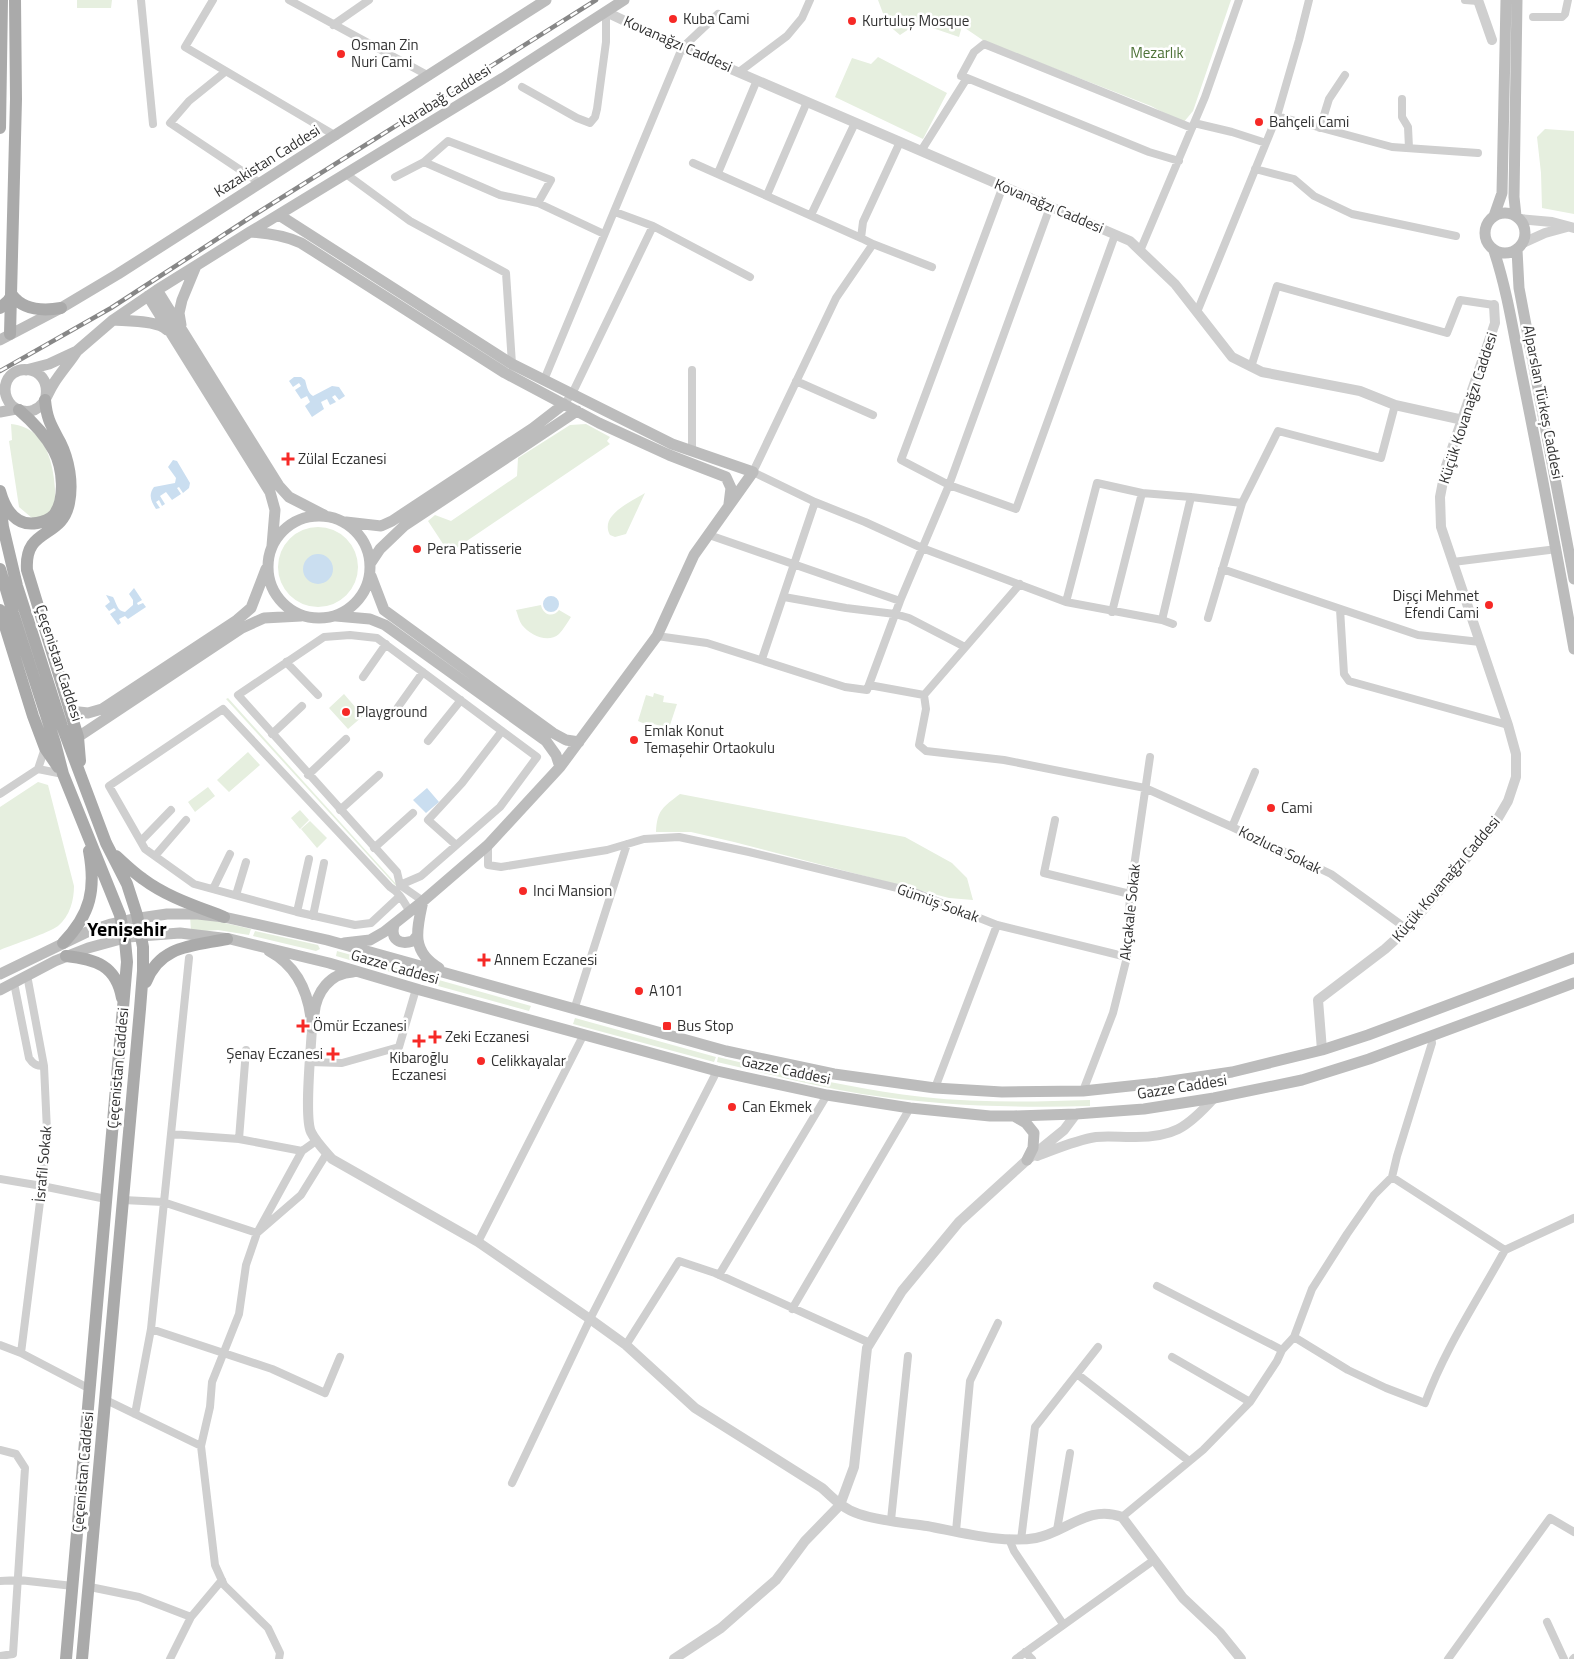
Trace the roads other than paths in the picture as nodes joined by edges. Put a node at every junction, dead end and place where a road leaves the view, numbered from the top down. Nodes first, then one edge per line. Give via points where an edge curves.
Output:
1 (2, 0) edge
2 (15, 0) edge
3 (141, 0) edge
4 (214, 0) edge
5 (289, 0) edge
6 (369, 0) edge
7 (546, 0) edge
8 (624, 0) edge
9 (810, 0) edge
10 (1239, 0) edge
11 (1308, 0) edge
12 (1465, 0) edge
13 (1478, 0) edge
14 (1506, 0) edge
15 (1517, 0) edge
16 (1568, 0) edge
17 (606, 12) junction
18 (718, 14) dead end
19 (1533, 17) dead end
20 (333, 25) junction
21 (1492, 40) dead end
22 (682, 48) junction
23 (225, 72) junction
24 (739, 72) junction
25 (1345, 75) dead end
26 (429, 76) junction
27 (967, 78) junction
28 (757, 80) junction
29 (522, 86) dead end
30 (1402, 99) dead end
31 (807, 102) junction
32 (1277, 116) junction
33 (855, 123) junction
34 (153, 124) dead end
35 (1193, 126) junction
36 (0, 128) edge
37 (1320, 128) junction
38 (336, 136) junction
39 (900, 142) junction
40 (1266, 143) junction
41 (1409, 148) junction
42 (921, 151) junction
43 (1478, 153) dead end
44 (424, 162) junction
45 (1178, 162) junction
46 (693, 163) dead end
47 (1255, 169) junction
48 (718, 173) junction
49 (346, 174) junction
50 (395, 177) dead end
51 (260, 183) junction
52 (1003, 186) junction
53 (767, 195) junction
54 (538, 203) junction
55 (1050, 207) junction
56 (615, 212) junction
57 (280, 215) junction
58 (811, 215) junction
59 (1494, 216) junction
60 (1517, 218) junction
61 (653, 226) junction
62 (1570, 227) edge
63 (250, 232) junction
64 (604, 234) junction
65 (1115, 235) junction
66 (1456, 236) dead end
67 (861, 238) junction
68 (874, 244) junction
69 (1520, 246) junction
70 (1140, 251) junction
71 (1494, 251) junction
72 (196, 266) junction
73 (932, 267) dead end
74 (750, 277) dead end
75 (152, 293) junction
76 (12, 295) junction
77 (1494, 305) joint
78 (0, 308) edge
79 (61, 308) junction
80 (1197, 312) junction
81 (113, 320) junction
82 (178, 333) junction
83 (5, 337) edge
84 (77, 351) junction
85 (196, 363) junction
86 (512, 364) junction
87 (1251, 366) junction
88 (26, 370) junction
89 (692, 370) dead end
90 (11, 376) junction
91 (544, 380) junction
92 (796, 381) junction
93 (0, 384) edge
94 (572, 394) junction
95 (46, 398) junction
96 (564, 404) junction
97 (1395, 405) junction
98 (18, 410) junction
99 (578, 411) junction
100 (0, 412) edge
101 (873, 415) dead end
102 (1463, 420) junction
103 (692, 451) junction
104 (732, 465) junction
105 (753, 472) junction
106 (726, 477) junction
107 (949, 485) junction
108 (0, 492) edge
109 (1142, 493) junction
110 (1191, 497) junction
111 (815, 502) junction
112 (0, 503) edge
113 (1242, 503) junction
114 (729, 506) junction
115 (328, 516) junction
116 (344, 522) junction
117 (709, 534) junction
118 (272, 548) junction
119 (922, 548) junction
120 (1556, 549) junction
121 (1453, 562) junction
122 (268, 565) junction
123 (795, 565) junction
124 (0, 569) edge
125 (1222, 569) junction
126 (370, 570) junction
127 (1574, 579) edge
128 (1020, 584) junction
129 (784, 597) junction
130 (900, 601) junction
131 (1066, 602) junction
132 (1340, 609) junction
133 (0, 610) edge
134 (1112, 612) junction
135 (895, 614) junction
136 (303, 616) junction
137 (336, 616) junction
138 (1208, 618) dead end
139 (1162, 620) junction
140 (1173, 624) dead end
141 (657, 636) junction
142 (1480, 642) junction
143 (386, 644) junction
144 (966, 647) junction
145 (1574, 649) edge
146 (762, 660) junction
147 (286, 662) junction
148 (423, 672) junction
149 (363, 677) dead end
150 (869, 685) junction
151 (318, 695) dead end
152 (924, 695) junction
153 (461, 700) junction
154 (302, 706) dead end
155 (398, 707) dead end
156 (70, 711) junction
157 (1508, 724) junction
158 (502, 731) junction
159 (272, 734) junction
160 (78, 737) junction
161 (346, 740) dead end
162 (428, 741) dead end
163 (580, 742) junction
164 (45, 748) junction
165 (1150, 757) dead end
166 (560, 768) junction
167 (38, 769) junction
168 (1255, 772) dead end
169 (63, 774) junction
170 (308, 775) junction
171 (379, 775) dead end
172 (81, 776) junction
173 (1145, 788) junction
174 (0, 794) edge
175 (171, 810) dead end
176 (340, 810) junction
177 (413, 813) dead end
178 (186, 820) dead end
179 (1055, 820) dead end
180 (1232, 827) junction
181 (86, 828) junction
182 (140, 841) junction
183 (627, 844) junction
184 (456, 845) junction
185 (488, 846) junction
186 (374, 848) junction
187 (111, 851) junction
188 (230, 854) dead end
189 (155, 856) junction
190 (309, 859) dead end
191 (246, 862) dead end
192 (324, 863) dead end
193 (400, 885) junction
194 (213, 889) junction
195 (1130, 894) junction
196 (236, 895) junction
197 (400, 896) junction
198 (423, 902) junction
199 (297, 912) junction
200 (410, 912) junction
201 (313, 916) junction
202 (224, 917) junction
203 (138, 918) junction
204 (122, 922) junction
205 (394, 924) junction
206 (997, 925) junction
207 (1407, 929) junction
208 (141, 936) junction
209 (417, 936) junction
210 (125, 937) junction
211 (227, 939) junction
212 (63, 942) junction
213 (340, 944) junction
214 (259, 946) junction
215 (66, 956) junction
216 (1127, 957) junction
217 (189, 958) dead end
218 (1574, 958) edge
219 (359, 972) junction
220 (0, 974) edge
221 (27, 976) junction
222 (465, 979) junction
223 (14, 983) junction
224 (1574, 983) edge
225 (416, 989) junction
226 (0, 990) edge
227 (141, 1004) junction
228 (124, 1008) junction
229 (574, 1010) junction
230 (312, 1028) junction
231 (584, 1034) junction
232 (1430, 1036) junction
233 (246, 1050) dead end
234 (1322, 1050) junction
235 (310, 1062) junction
236 (44, 1066) junction
237 (717, 1071) junction
238 (935, 1088) junction
239 (1083, 1091) junction
240 (827, 1095) junction
241 (1214, 1098) junction
242 (910, 1108) junction
243 (1076, 1114) junction
244 (1014, 1116) junction
245 (171, 1134) junction
246 (239, 1139) junction
247 (316, 1141) junction
248 (302, 1151) junction
249 (327, 1153) junction
250 (1027, 1160) junction
251 (1392, 1177) junction
252 (0, 1179) edge
253 (42, 1186) junction
254 (106, 1200) junction
255 (123, 1200) junction
256 (163, 1202) junction
257 (1574, 1218) edge
258 (257, 1233) junction
259 (478, 1242) junction
260 (1505, 1250) junction
261 (719, 1275) junction
262 (1157, 1286) dead end
263 (792, 1309) junction
264 (590, 1319) junction
265 (998, 1323) dead end
266 (150, 1329) junction
267 (1294, 1337) junction
268 (870, 1342) junction
269 (0, 1345) edge
270 (626, 1345) junction
271 (1098, 1347) dead end
272 (1282, 1350) junction
273 (21, 1353) junction
274 (223, 1354) junction
275 (908, 1356) dead end
276 (340, 1357) dead end
277 (1172, 1357) dead end
278 (1077, 1374) junction
279 (90, 1389) junction
280 (106, 1400) junction
281 (1250, 1402) junction
282 (135, 1414) junction
283 (200, 1446) junction
284 (0, 1450) edge
285 (1070, 1453) dead end
286 (1189, 1461) junction
287 (512, 1483) dead end
288 (840, 1505) junction
289 (1122, 1518) junction
290 (891, 1520) junction
291 (1057, 1530) junction
292 (956, 1531) junction
293 (1574, 1532) edge
294 (1009, 1539) junction
295 (1021, 1540) junction
296 (1154, 1560) junction
297 (19, 1580) junction
298 (222, 1580) junction
299 (0, 1581) edge
300 (73, 1586) junction
301 (90, 1587) junction
302 (191, 1617) junction
303 (1547, 1622) dead end
304 (1063, 1624) junction
305 (1025, 1652) junction
306 (0, 1656) edge
307 (66, 1659) edge
308 (82, 1659) edge
309 (170, 1659) edge
310 (279, 1659) edge
311 (674, 1659) edge
312 (1016, 1659) edge
313 (1032, 1659) edge
314 (1241, 1659) edge
315 (1448, 1659) edge
316 (1564, 1659) edge

1 - 36 main road
2 - 76 main road
3 - 34 street
4 - 23 street via 185,47
5 - 20 street
6 - 20 street
7 - 26 main road, Kazakistan Caddesi
8 - 17 main road, Karabağ Caddesi
9 - 24 street via 802,18 787,36
10 - 35 street
11 - 32 street
12 - 13 street
13 - 21 street
14 - 59 main road via 1502,194
15 - 60 main road via 1514,197
16 - 19 street via 1562,17
17 - 22 street, Kovanağzı Caddesi
17 - 29 street via 606,42 595,118 590,122 577,118
17 - 49 main road, Karabağ Caddesi
18 - 22 street
20 - 26 street
22 - 24 street, Kovanağzı Caddesi
22 - 56 street
23 - 38 street
23 - 51 street via 189,101 170,123
24 - 28 street, Kovanağzı Caddesi
25 - 37 street via 1329,99
26 - 38 main road, Kazakistan Caddesi
27 - 35 street via 961,76 974,52 984,44
27 - 42 street
27 - 45 street
28 - 31 street, Kovanağzı Caddesi
28 - 48 street
30 - 41 street via 1402,117 1408,127
31 - 33 street, Kovanağzı Caddesi
31 - 53 street
32 - 37 street
32 - 40 street
33 - 39 street, Kovanağzı Caddesi
33 - 58 street
35 - 40 street via 1232,132
35 - 45 street
37 - 41 street via 1392,147
38 - 51 main road, Kazakistan Caddesi
39 - 42 street, Kovanağzı Caddesi
39 - 67 street via 863,222
40 - 47 street
41 - 43 street
42 - 52 street, Kovanağzı Caddesi
44 - 50 street
44 - 54 street via 500,195
44 - 54 street via 448,141 551,180
45 - 70 street
46 - 48 street
47 - 66 street via 1294,179 1314,196 1352,214
47 - 80 street
48 - 53 street
49 - 57 main road, Karabağ Caddesi
49 - 86 street via 410,221 506,273
51 - 79 main road, Kazakistan Caddesi
52 - 55 street, Kovanağzı Caddesi
52 - 107 street via 901,460
53 - 58 street
54 - 64 street
55 - 65 street, Kovanağzı Caddesi
55 - 107 street
56 - 61 street
56 - 64 street
57 - 63 main road, Karabağ Caddesi
57 - 86 main road
58 - 67 street
59 - 60 main road via 1507,213
59 - 71 main road via 1485,234
60 - 62 street
60 - 69 main road via 1525,230
61 - 74 street
61 - 94 street
62 - 69 street via 1544,233
63 - 72 main road, Karabağ Caddesi
63 - 96 main road via 280,234 301,243 505,373
64 - 91 street
65 - 70 street, Kovanağzı Caddesi via 1130,241
65 - 107 street via 1016,509
67 - 68 street
68 - 73 street
68 - 92 street via 836,298
69 - 71 main road via 1507,254
69 - 127 main road, Alparslan Türkeş Caddesi via 1518,288
70 - 80 street, Kovanağzı Caddesi via 1175,284
71 - 120 main road, Alparslan Türkeş Caddesi via 1505,283
72 - 75 main road, Karabağ Caddesi
72 - 82 main road via 182,300
75 - 81 main road, Karabağ Caddesi
75 - 82 main road
76 - 78 main road
76 - 79 main road via 31,308
76 - 83 main road
77 - 87 street via 1460,300 1448,333 1277,286
77 - 102 street, Küçük Kovanağzı Caddesi via 1495,323
79 - 83 main road, Kazakistan Caddesi
80 - 87 street, Kovanağzı Caddesi via 1232,357
81 - 82 main road via 157,324
81 - 84 main road, Karabağ Caddesi
82 - 85 main road
84 - 88 main road
84 - 95 main road
85 - 115 main road via 279,486 289,497
85 - 118 main road via 270,492 275,510
86 - 91 main road
87 - 97 street, Kovanağzı Caddesi via 1262,372 1360,391
88 - 90 main road
88 - 95 main road via 43,378 47,386
89 - 103 street
90 - 93 main road
90 - 98 main road via 5,392 8,402
91 - 94 main road
92 - 101 street
92 - 105 street
94 - 96 street
94 - 103 main road
95 - 98 main road via 34,410
95 - 156 main road via 47,419 68,463 69,503 63,520 31,545 26,561
96 - 99 main road
96 - 116 main road via 534,428 392,522 381,526
97 - 102 street, Kovanağzı Caddesi
97 - 113 street via 1382,458 1278,431
98 - 100 main road
98 - 108 main road via 44,436 57,458 61,484 59,503 47,521 28,524 11,515
99 - 106 main road via 669,455
99 - 126 main road via 404,526 380,549
102 - 121 street, Küçük Kovanağzı Caddesi via 1446,466 1440,496 1441,527
103 - 104 main road
104 - 105 main road
104 - 106 main road
105 - 111 street
105 - 114 main road
106 - 114 main road via 731,488
107 - 119 street
109 - 110 street
109 - 131 street via 1097,482
109 - 134 street
110 - 113 street
110 - 139 street
111 - 119 street
111 - 123 street
112 - 172 main road, Çeçenistan Caddesi via 17,586
113 - 125 street
114 - 117 main road
115 - 116 main road
115 - 118 main road via 310,516 294,522 281,533
116 - 126 main road via 366,547
117 - 123 street
117 - 141 main road via 694,555
118 - 122 main road
119 - 128 street
119 - 130 street
120 - 121 street
120 - 145 main road, Alparslan Türkeş Caddesi
121 - 142 street, Küçük Kovanağzı Caddesi
122 - 136 main road via 270,581 277,596 288,608
122 - 156 main road via 251,608 237,620 102,710 88,713
123 - 129 street
123 - 130 street
124 - 169 main road, Çeçenistan Caddesi
125 - 132 street
125 - 138 street
126 - 137 main road via 362,596
126 - 163 main road via 384,610 553,733 566,740
128 - 131 street
128 - 144 street
129 - 135 street
129 - 146 street
130 - 135 street
131 - 134 street
132 - 142 street via 1418,635
132 - 157 street via 1344,674 1349,681
133 - 164 main road
134 - 139 street
135 - 144 street
135 - 150 street
136 - 137 main road via 319,619
136 - 160 main road via 264,618 242,628
137 - 166 main road via 370,619 385,625 546,742 556,755
139 - 140 street
141 - 146 street via 707,643
141 - 163 main road
142 - 157 street, Küçük Kovanağzı Caddesi
143 - 147 street via 376,638 350,635 324,637
143 - 148 street
143 - 149 street
144 - 152 street
146 - 150 street via 845,687 867,690
147 - 151 street
147 - 159 street via 238,695
148 - 153 street
148 - 155 street
150 - 152 street
152 - 173 street, Kozluca Sokak via 926,709 919,745 926,751 1004,760
153 - 158 street
153 - 162 street
154 - 159 street
156 - 160 main road
157 - 207 street, Küçük Kovanağzı Caddesi via 1516,754 1516,777 1508,801 1494,825
158 - 184 street via 428,820
158 - 184 street via 537,757 500,807
159 - 170 street
160 - 172 main road
161 - 170 street
163 - 166 main road
164 - 167 street
164 - 169 main road
165 - 173 street, Akçakale Sokak
166 - 185 main road
167 - 169 street
167 - 174 street
168 - 180 street
169 - 181 main road, Çeçenistan Caddesi
170 - 176 street
171 - 176 street
172 - 187 main road, Çeçenistan Caddesi
173 - 180 street, Kozluca Sokak
173 - 195 street, Akçakale Sokak
175 - 182 street
176 - 186 street
177 - 186 street
178 - 189 street
179 - 195 street via 1044,873
180 - 207 street, Kozluca Sokak via 1331,874
181 - 204 main road, Çeçenistan Caddesi
181 - 212 main road via 92,865 91,893 81,922
182 - 189 street
182 - 197 street via 109,786 223,709
183 - 185 street, Gümüş Sokak via 501,867 488,865
183 - 206 street, Gümüş Sokak via 679,837 749,852 914,892
183 - 229 street
184 - 193 street via 421,876
185 - 198 main road
186 - 193 street via 397,872
187 - 202 main road via 142,879 160,890
187 - 203 main road, Çeçenistan Caddesi via 127,884
188 - 194 street
189 - 194 street via 194,884
190 - 199 street
191 - 196 street
192 - 201 street
193 - 198 street
194 - 196 street
195 - 216 street, Akçakale Sokak
196 - 199 street
197 - 200 street
197 - 201 street via 371,923 355,925
198 - 200 main road
198 - 209 main road
199 - 201 street
200 - 205 main road
202 - 203 main road, Gazze Caddesi via 167,914
202 - 213 main road, Gazze Caddesi
203 - 204 main road, Gazze Caddesi
203 - 208 main road, Çeçenistan Caddesi
204 - 210 main road, Çeçenistan Caddesi
204 - 212 main road, Gazze Caddesi
205 - 209 main road via 393,934 398,942 413,941
205 - 213 main road via 370,940
206 - 216 street, Gümüş Sokak
206 - 238 street
207 - 234 street, Küçük Kovanağzı Caddesi via 1318,1000
208 - 210 main road, Gazze Caddesi
208 - 211 main road, Gazze Caddesi via 180,933
208 - 227 main road, Çeçenistan Caddesi
209 - 222 main road via 420,950 428,962
210 - 215 main road, Gazze Caddesi
210 - 228 main road, Çeçenistan Caddesi
211 - 214 main road, Gazze Caddesi
211 - 227 main road via 171,952 157,961 150,971
212 - 220 main road, Gazze Caddesi
213 - 222 main road, Gazze Caddesi
214 - 219 main road, Gazze Caddesi
214 - 230 main road via 280,957 299,979 311,1013
215 - 221 main road, Gazze Caddesi
215 - 228 main road via 87,958 110,972 117,982
216 - 239 street, Akçakale Sokak via 1113,1013
217 - 245 street
218 - 234 main road, Gazze Caddesi via 1368,1036
219 - 225 main road, Gazze Caddesi
219 - 230 main road via 338,975 319,993
221 - 223 main road, Gazze Caddesi
221 - 236 street, İsrafil Sokak
222 - 229 main road, Gazze Caddesi
223 - 226 main road, Gazze Caddesi
223 - 236 street via 29,1058 32,1063
224 - 232 main road, Gazze Caddesi
225 - 231 main road, Gazze Caddesi
225 - 235 street via 399,1046 342,1063
227 - 255 main road, Çeçenistan Caddesi
228 - 254 main road, Çeçenistan Caddesi
229 - 238 main road, Gazze Caddesi via 726,1052 834,1074
230 - 235 street
231 - 237 main road, Gazze Caddesi
231 - 259 street
232 - 241 main road, Gazze Caddesi via 1302,1080
232 - 251 street via 1432,1043
233 - 246 street
234 - 239 main road, Gazze Caddesi via 1232,1072 1158,1084
235 - 247 street via 308,1108 310,1130
236 - 253 street, İsrafil Sokak via 47,1131
237 - 240 main road, Gazze Caddesi
237 - 264 street
238 - 239 main road, Gazze Caddesi via 1002,1092
240 - 242 main road, Gazze Caddesi
240 - 261 street
241 - 243 main road, Gazze Caddesi via 1144,1109
241 - 250 street via 1191,1122 1174,1132 1152,1138 1098,1137
242 - 244 main road, Gazze Caddesi
242 - 263 street
243 - 244 main road, Gazze Caddesi
243 - 250 street via 1064,1130
244 - 250 main road via 1034,1133 1033,1148
245 - 246 street
245 - 256 street
246 - 248 street
247 - 248 street
247 - 249 street
248 - 258 street
249 - 258 street via 301,1195
249 - 259 street via 332,1159
250 - 268 street via 959,1222 902,1291
251 - 260 street
251 - 267 street via 1374,1195 1312,1288
252 - 253 street
253 - 254 street
253 - 273 street, İsrafil Sokak
254 - 279 main road, Çeçenistan Caddesi
255 - 256 street
255 - 280 main road, Çeçenistan Caddesi
256 - 258 street
256 - 266 street
257 - 260 street
258 - 274 street via 246,1265 239,1314
259 - 264 street
260 - 267 street via 1458,1328 1424,1403 1348,1370
261 - 263 street
261 - 270 street via 679,1261
262 - 272 street
263 - 268 street
264 - 270 street
264 - 287 street
265 - 292 street via 970,1381
266 - 274 street
266 - 282 street
267 - 272 street
268 - 288 street via 854,1467
269 - 273 street
270 - 288 street via 695,1408 822,1488
271 - 278 street
272 - 281 street
273 - 279 street
274 - 276 street via 272,1369 326,1393
274 - 283 street via 212,1382 210,1407
275 - 290 street
277 - 281 street
278 - 286 street
278 - 295 street via 1035,1427
279 - 300 main road, Çeçenistan Caddesi
280 - 282 street
280 - 301 main road, Çeçenistan Caddesi
281 - 286 street via 1204,1450
282 - 283 street
283 - 298 street via 215,1564
284 - 297 street via 16,1454 25,1468
285 - 291 street
286 - 289 street
288 - 290 street via 860,1514
288 - 311 street via 805,1541 776,1580 722,1628
289 - 291 street via 1100,1513
289 - 296 street
290 - 292 street
291 - 295 street
292 - 294 street
293 - 315 street via 1550,1518
294 - 295 street
294 - 304 street
296 - 304 street
296 - 314 street via 1183,1598 1220,1633
297 - 299 street
297 - 300 street
297 - 306 street via 13,1654
298 - 302 street
298 - 310 street via 268,1628 280,1653
300 - 307 main road, Çeçenistan Caddesi
301 - 302 street via 139,1597
301 - 308 main road, Çeçenistan Caddesi
302 - 309 street
303 - 316 street
304 - 305 street
305 - 312 street
305 - 313 street

